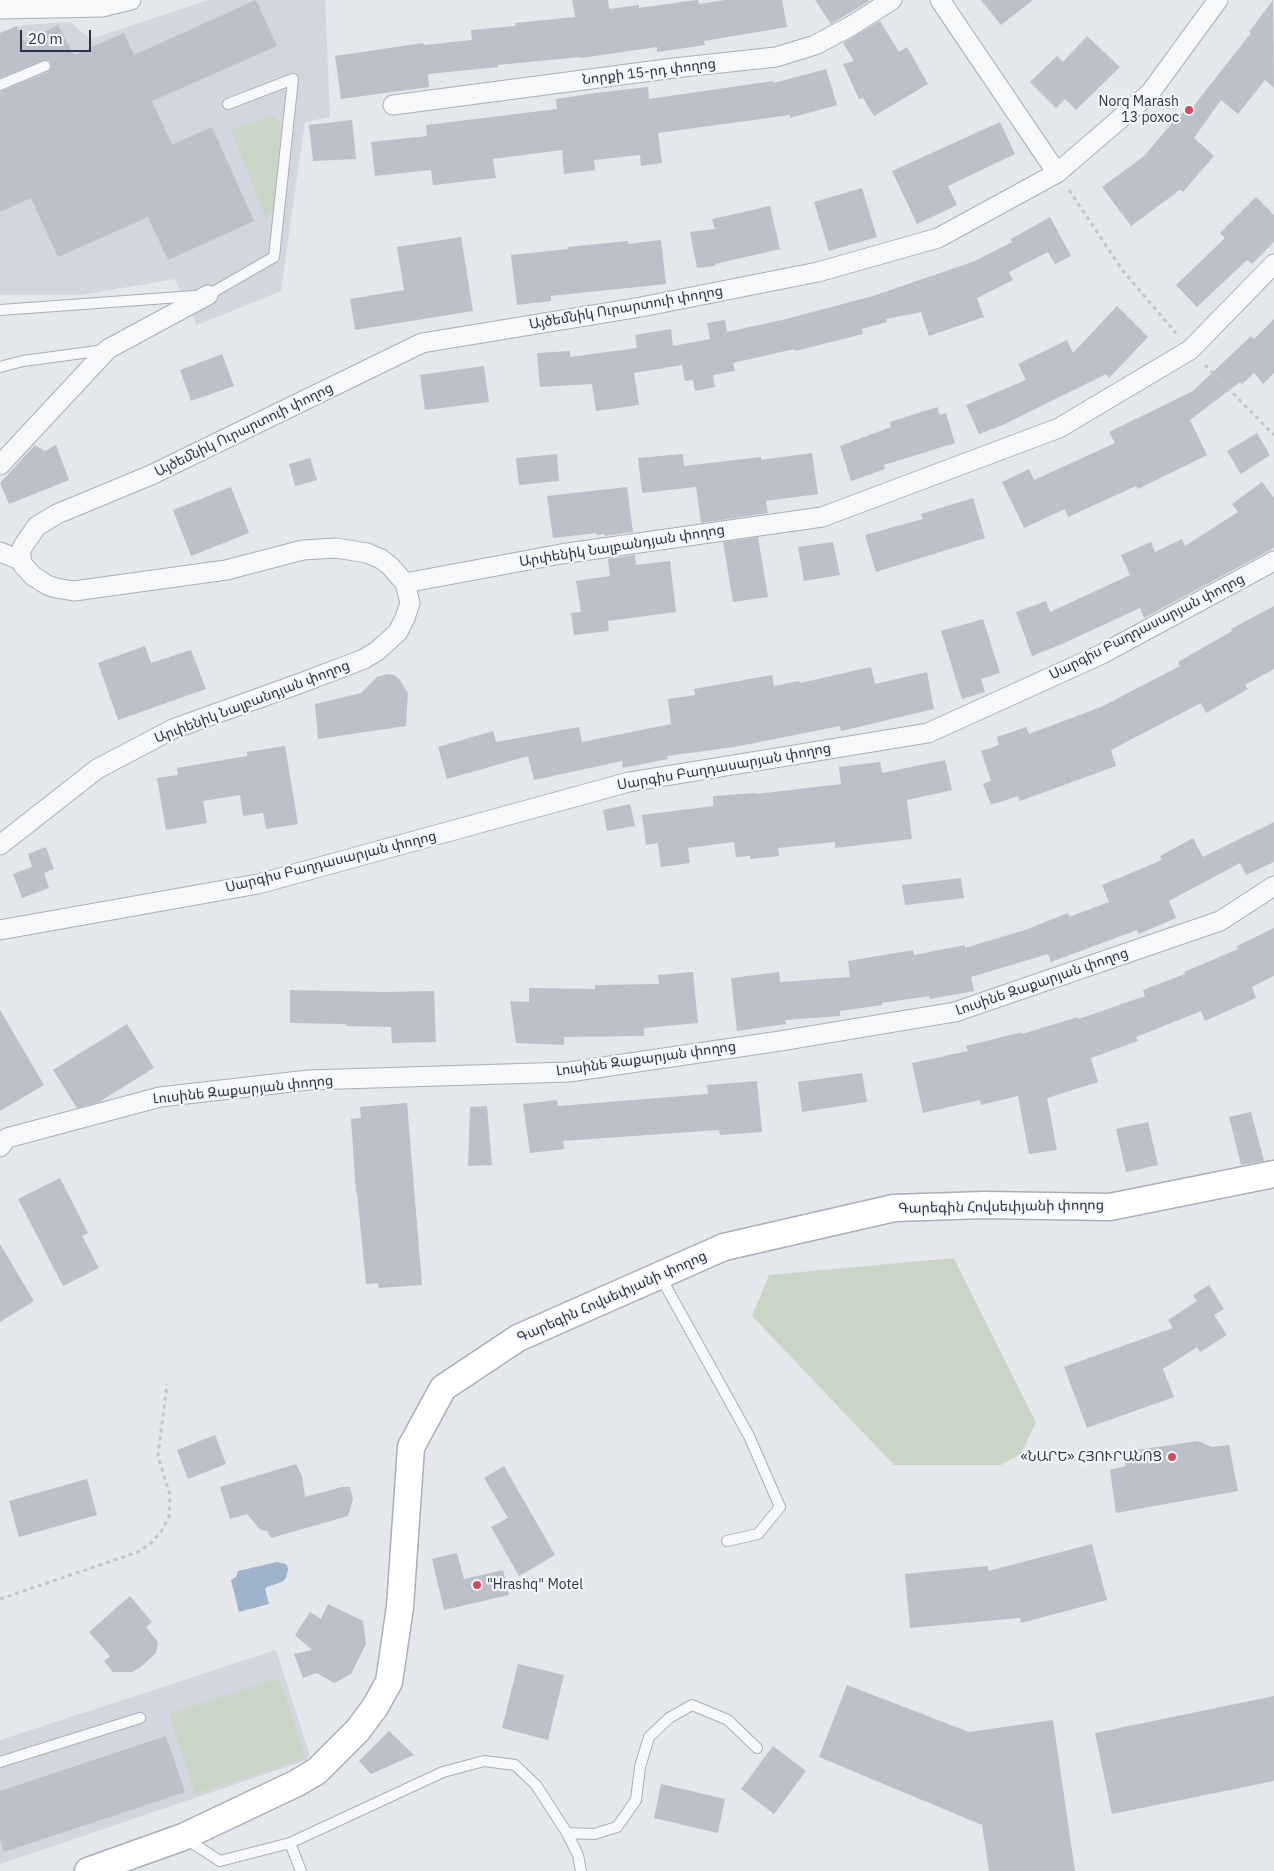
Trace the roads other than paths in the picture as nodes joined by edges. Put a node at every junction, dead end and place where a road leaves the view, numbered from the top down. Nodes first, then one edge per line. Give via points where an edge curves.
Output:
1 (131, 0) edge
2 (892, 0) edge
3 (940, 0) edge
4 (1218, 0) edge
5 (0, 9) edge
6 (45, 66) dead end
7 (0, 86) edge
8 (228, 104) dead end
9 (393, 105) dead end
10 (1057, 173) junction
11 (1274, 264) edge
12 (208, 295) junction
13 (0, 310) edge
14 (108, 349) junction
15 (0, 367) edge
16 (0, 465) edge
17 (0, 552) edge
18 (20, 560) junction
19 (1274, 561) edge
20 (405, 583) junction
21 (0, 845) edge
22 (1274, 886) edge
23 (0, 930) edge
24 (0, 1147) edge
25 (1274, 1174) edge
26 (660, 1275) junction
27 (727, 1541) dead end
28 (140, 1718) dead end
29 (757, 1748) dead end
30 (0, 1762) edge
31 (567, 1833) junction
32 (183, 1837) junction
33 (290, 1843) junction
34 (88, 1871) edge
35 (301, 1871) edge
36 (581, 1871) edge

1 - 5 street via 102,7
2 - 9 street, Նորքի 15-րդ փողոց via 815,45 776,57
3 - 10 street
4 - 10 street, Այծեմնիկ Ուրարտուի փողոց via 1150,93
6 - 7 lane
8 - 12 lane via 293,80 274,257
10 - 18 street, Այծեմնիկ Ուրարտուի փողոց via 938,238 818,272 641,307 422,343 152,475 57,514 38,526 26,539
11 - 20 street, Արփենիկ Նալբանդյան փողոց via 1190,350 1059,428 822,517 561,554
12 - 13 lane
12 - 14 street
14 - 15 lane
14 - 16 street
17 - 18 street
18 - 20 street via 27,571 40,581 74,591 226,570 302,550 336,548 360,551 380,559
19 - 23 street, Սարգիս Բաղդասարյան փողոց via 1102,654 928,733 628,782 258,884
20 - 21 street, Արփենիկ Նալբանդյան փողոց via 410,603 405,618 398,632 377,651 364,659 173,729 97,768
22 - 24 street, Լուսինե Զաքարյան փողոց via 1220,921 955,1012 569,1072 309,1080 160,1097 7,1138
25 - 26 main road, Գարեգին Հովսեփյանի փողոց via 1110,1207 984,1205 894,1208 724,1247
26 - 27 lane via 749,1436 780,1507 758,1534
26 - 32 main road, Գարեգին Հովսեփյանի փողոց via 518,1338 443,1388 411,1447 400,1607 389,1682 358,1730 317,1771
28 - 30 lane
29 - 31 lane via 728,1720 692,1705 669,1718 649,1737 640,1766 636,1800 616,1827 594,1834
31 - 33 lane via 536,1785 514,1765 484,1761 443,1772
31 - 36 lane via 578,1855
32 - 33 lane via 220,1861
32 - 34 main road, Գարեգին Հովսեփյանի փողոց
33 - 35 lane

